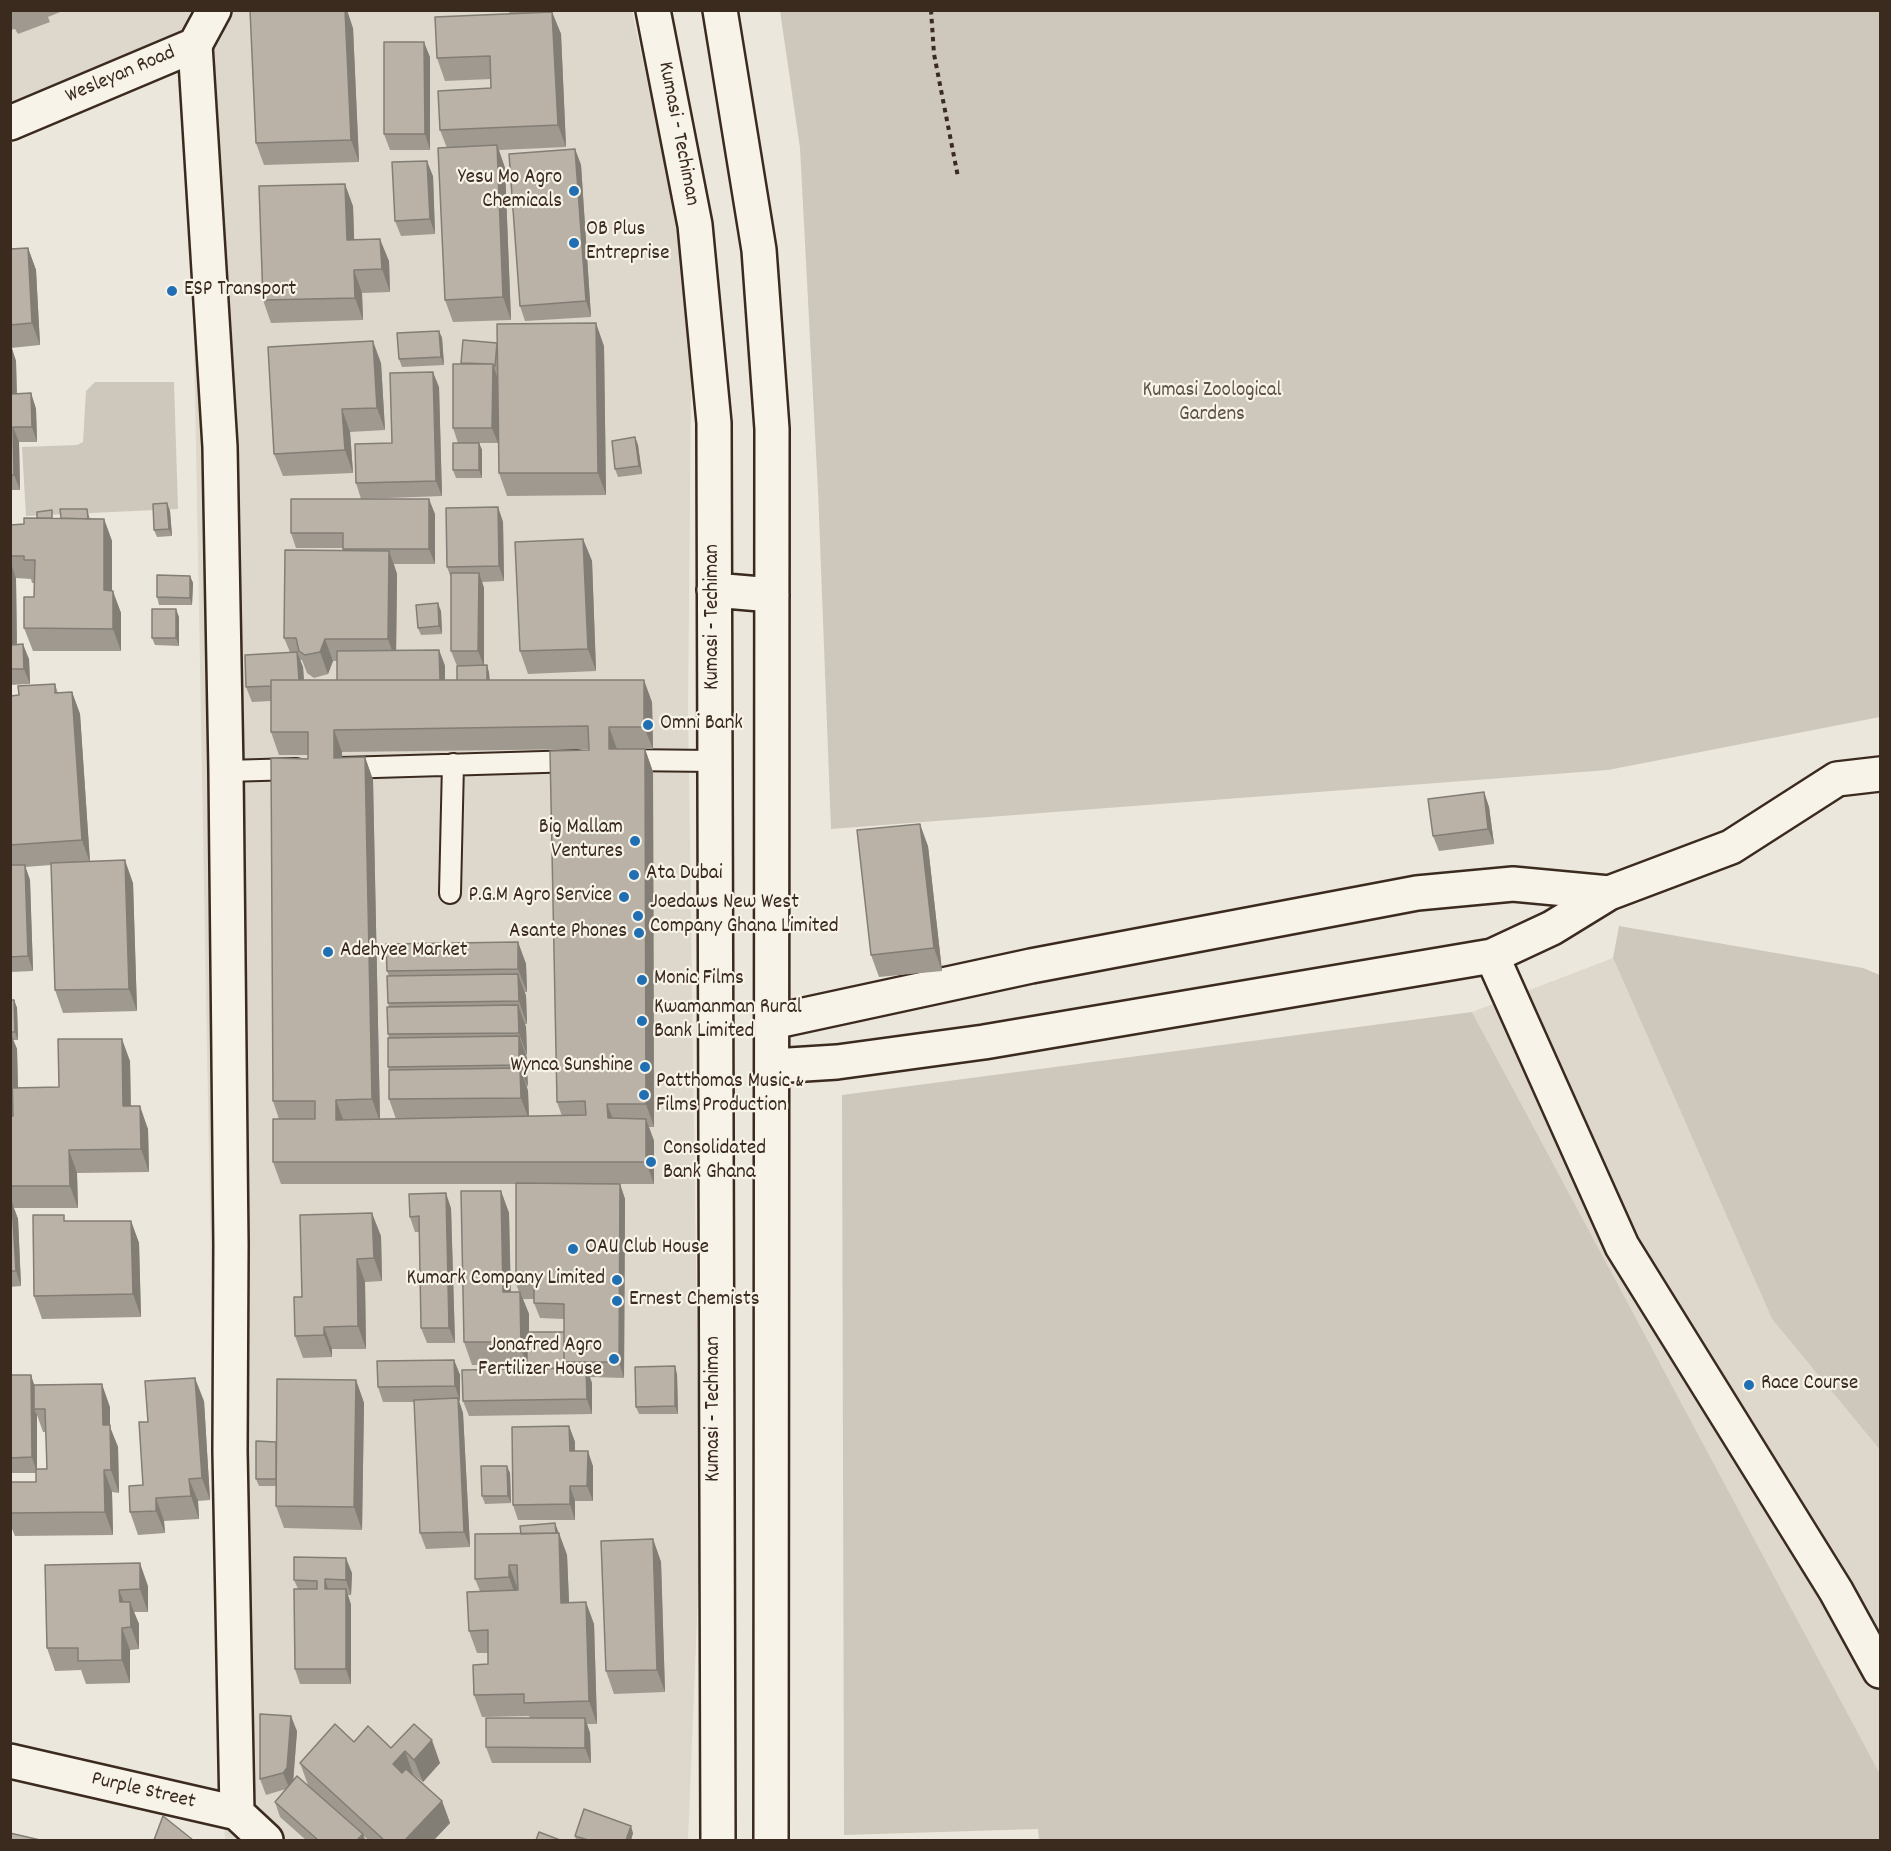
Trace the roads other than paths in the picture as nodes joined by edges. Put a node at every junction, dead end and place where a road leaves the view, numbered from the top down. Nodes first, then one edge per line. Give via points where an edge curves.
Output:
1 (214, 10) edge
2 (653, 10) edge
3 (720, 10) edge
4 (195, 45) junction
5 (10, 123) edge
6 (714, 590) junction
7 (772, 595) junction
8 (597, 760) edge
9 (617, 760) edge
10 (714, 761) junction
11 (453, 764) junction
12 (316, 768) edge
13 (342, 768) edge
14 (226, 771) junction
15 (1881, 774) edge
16 (450, 893) dead end
17 (1609, 893) junction
18 (1492, 956) junction
19 (772, 1022) junction
20 (773, 1066) junction
21 (1881, 1671) edge
22 (10, 1761) edge
23 (237, 1813) junction
24 (266, 1840) edge
25 (718, 1840) edge
26 (771, 1840) edge

1 - 4 street, Wesleyan Road
2 - 6 street, Kumasi - Techiman via 695,225 705,316 714,423
3 - 7 street via 759,250 772,429
4 - 5 street, Wesleyan Road
4 - 14 street via 220,447
6 - 7 street
6 - 10 street, Kumasi - Techiman
7 - 19 street
8 - 11 lane
9 - 10 lane
10 - 25 street, Kumasi - Techiman
11 - 13 lane
11 - 16 lane
12 - 14 lane
14 - 23 street via 230,1451
15 - 17 street via 1837,779 1731,847
17 - 18 street via 1552,928
17 - 19 street via 1513,884 1417,893 1031,966
18 - 20 street via 984,1042 837,1062
18 - 21 street via 1622,1246 1836,1591
19 - 20 street
20 - 26 street
22 - 23 street, Purple Street
23 - 24 street

